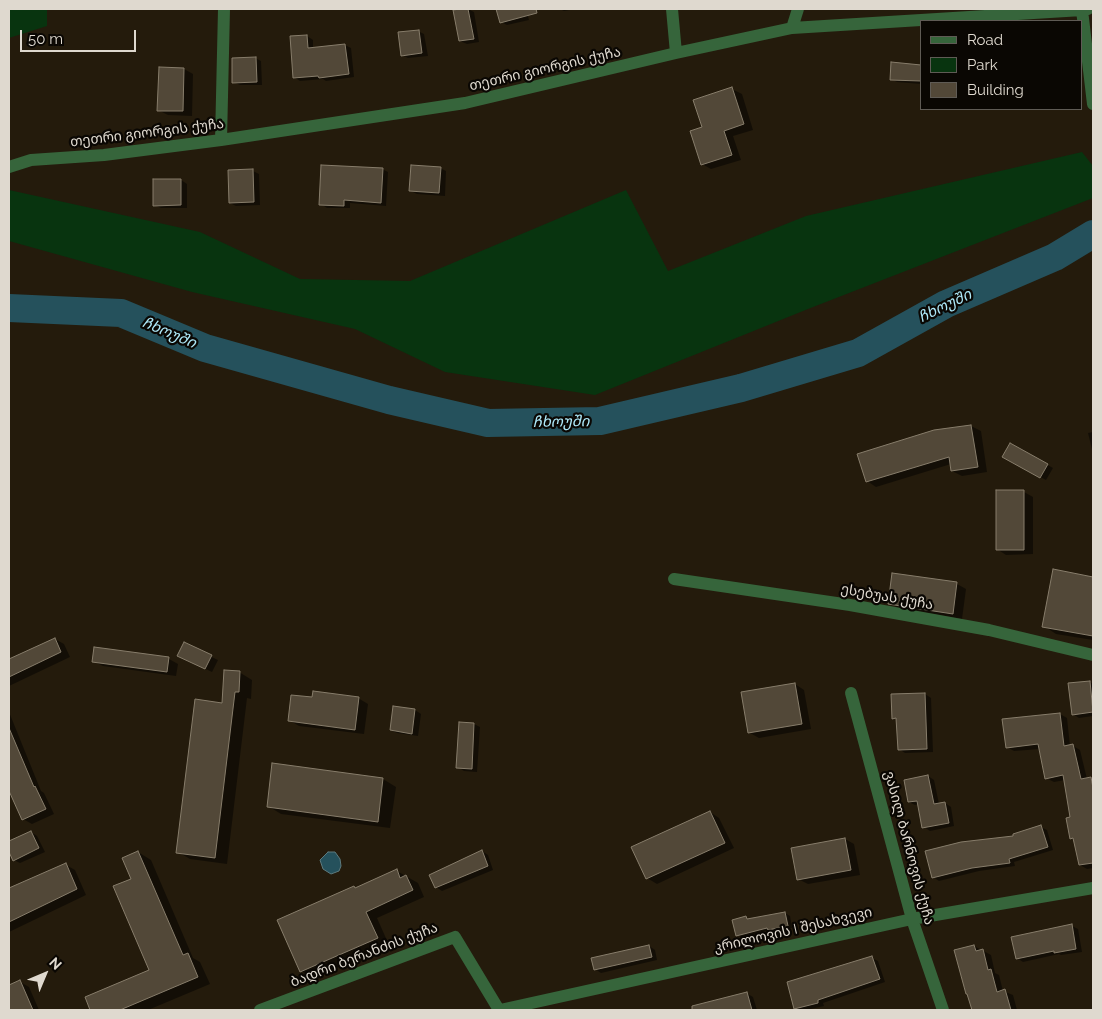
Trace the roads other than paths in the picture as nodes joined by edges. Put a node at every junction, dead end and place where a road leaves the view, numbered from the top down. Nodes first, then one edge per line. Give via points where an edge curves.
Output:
1 (224, 9) edge
2 (672, 9) edge
3 (798, 9) edge
4 (1085, 10) edge
5 (920, 20) edge
6 (922, 20) edge
7 (792, 28) junction
8 (676, 53) junction
9 (1093, 104) edge
10 (221, 140) junction
11 (9, 166) edge
12 (674, 579) dead end
13 (1093, 655) edge
14 (851, 693) dead end
15 (1093, 888) edge
16 (912, 919) junction
17 (260, 1010) edge
18 (500, 1010) edge
19 (943, 1010) edge

1 - 10 street
2 - 8 street
3 - 7 street
4 - 6 street, თეთრი გიორგის ქუჩა
4 - 9 street
5 - 7 street, თეთრი გიორგის ქუჩა
7 - 8 street, თეთრი გიორგის ქუჩა
8 - 10 street, თეთრი გიორგის ქუჩა via 465,103
10 - 11 street, თეთრი გიორგის ქუჩა via 104,155 31,160
12 - 13 street, ესებუას ქუჩა via 989,630
14 - 16 street, ვასილ ბარნოვის ქუჩა
15 - 16 street, კრილოვის I შესახვევი
16 - 18 street, კრილოვის I შესახვევი
16 - 19 street, ვასილ ბარნოვის ქუჩა
17 - 18 street, ბადრი ბერანძის ქუჩა via 455,937

